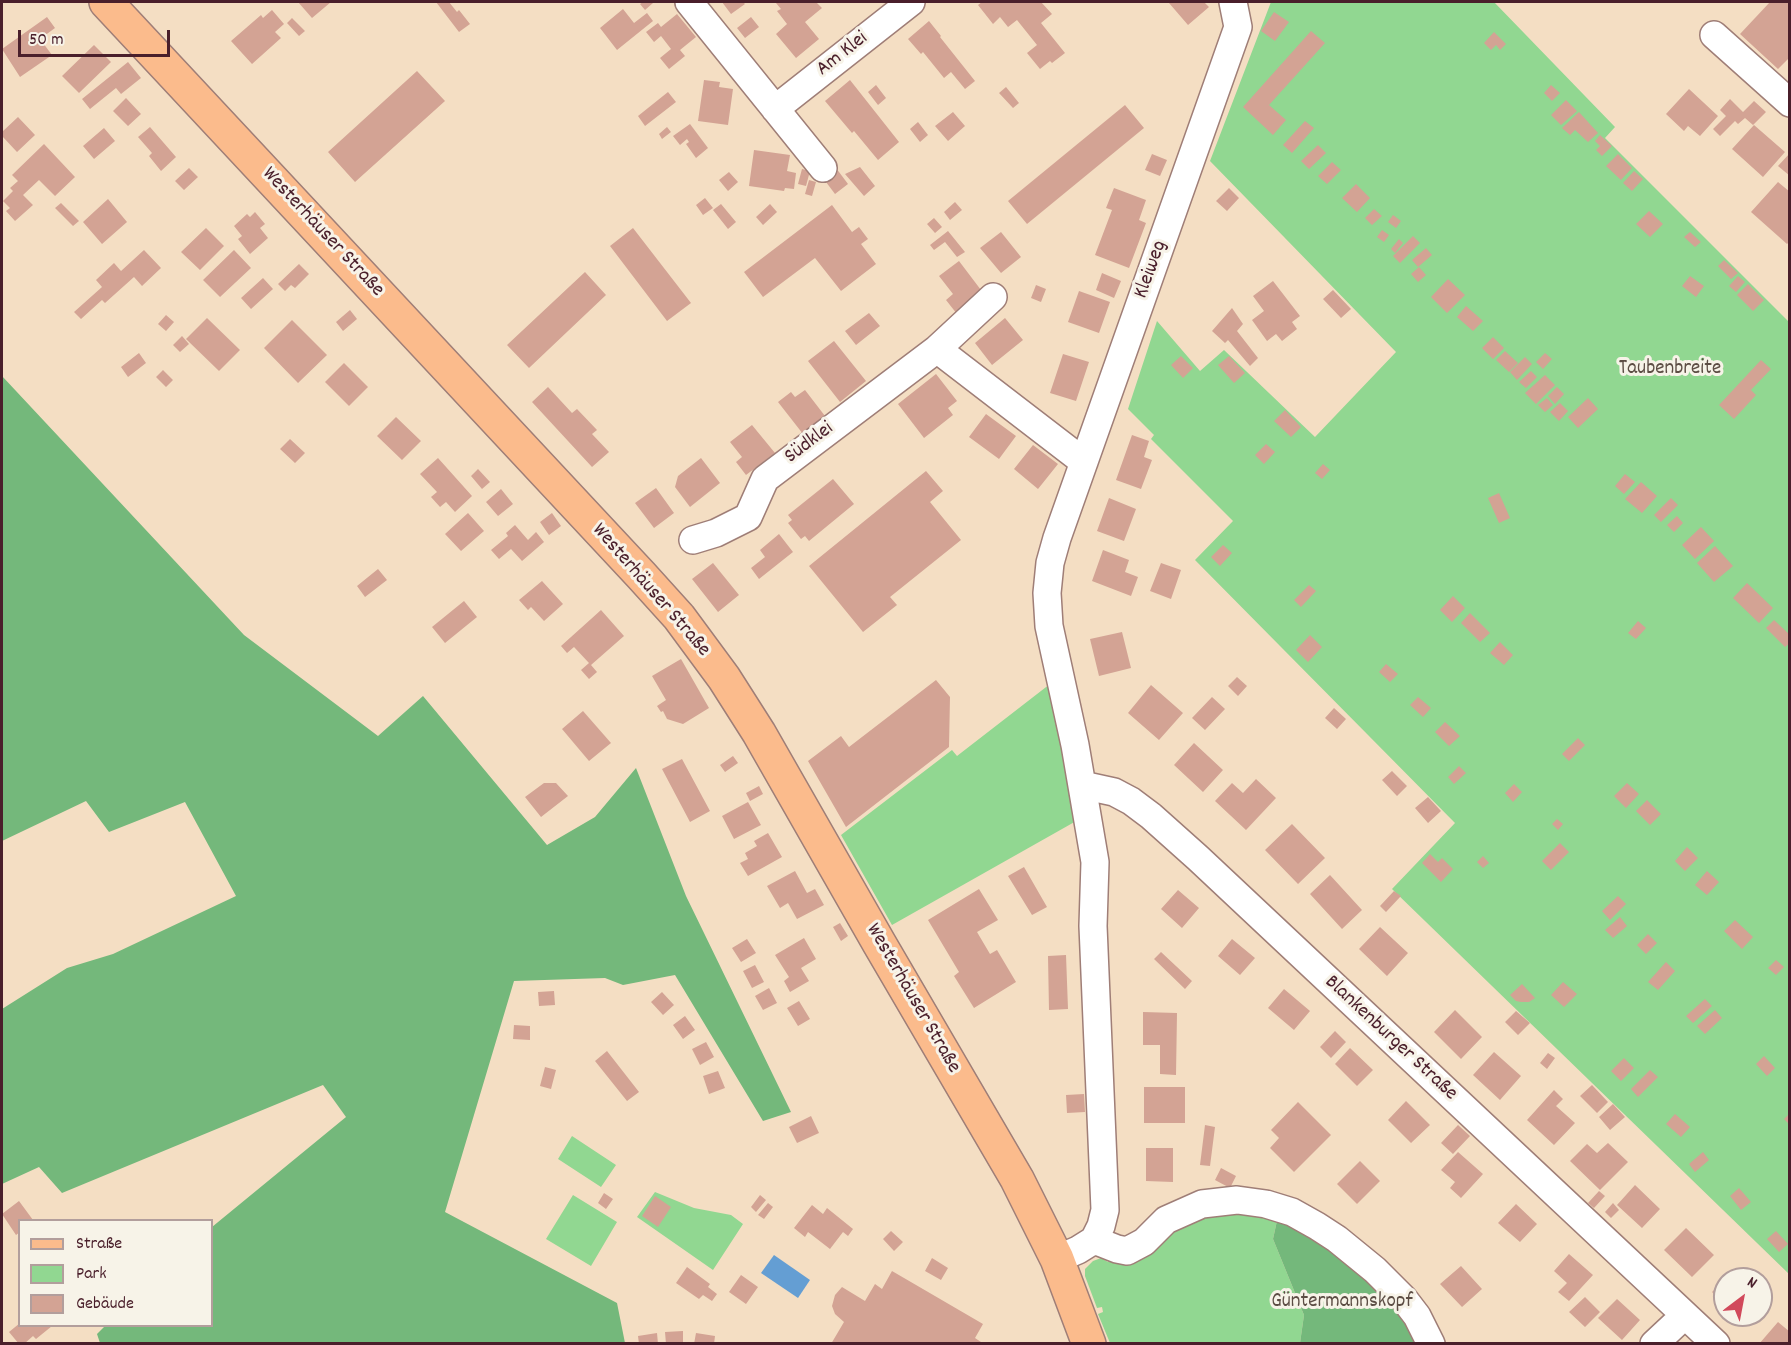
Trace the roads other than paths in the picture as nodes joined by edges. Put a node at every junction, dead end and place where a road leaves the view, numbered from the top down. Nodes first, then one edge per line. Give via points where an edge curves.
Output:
1 (106, 2) edge
2 (689, 2) edge
3 (911, 2) edge
4 (1233, 2) edge
5 (1714, 35) dead end
6 (1790, 103) edge
7 (775, 109) junction
8 (823, 168) dead end
9 (993, 297) dead end
10 (937, 349) junction
11 (1084, 462) junction
12 (693, 540) dead end
13 (1082, 785) junction
14 (1094, 1240) junction
15 (1057, 1259) junction
16 (1685, 1315) junction
17 (1089, 1344) edge
18 (1431, 1344) edge
19 (1654, 1344) edge
20 (1716, 1344) edge

1 - 15 main road, Westerhäuser Straße via 679,617 759,733 1017,1179
2 - 7 street
3 - 7 street, Am Klei
4 - 11 street, Kleiweg via 1238,27
5 - 6 street
7 - 8 street
9 - 10 street, Südklei
10 - 11 street
10 - 12 street, Südklei via 765,479 748,517
11 - 13 street, Kleiweg via 1057,538 1047,593 1049,626
13 - 14 street via 1095,862 1093,926 1105,1210
13 - 16 street, Blankenburger Straße via 1114,792 1151,816
14 - 15 street
14 - 18 street via 1128,1251 1144,1242 1166,1220 1202,1204 1237,1200 1266,1203 1317,1226 1366,1262 1404,1299
15 - 17 main road, Westerhäuser Straße
16 - 19 street
16 - 20 street, Blankenburger Straße

